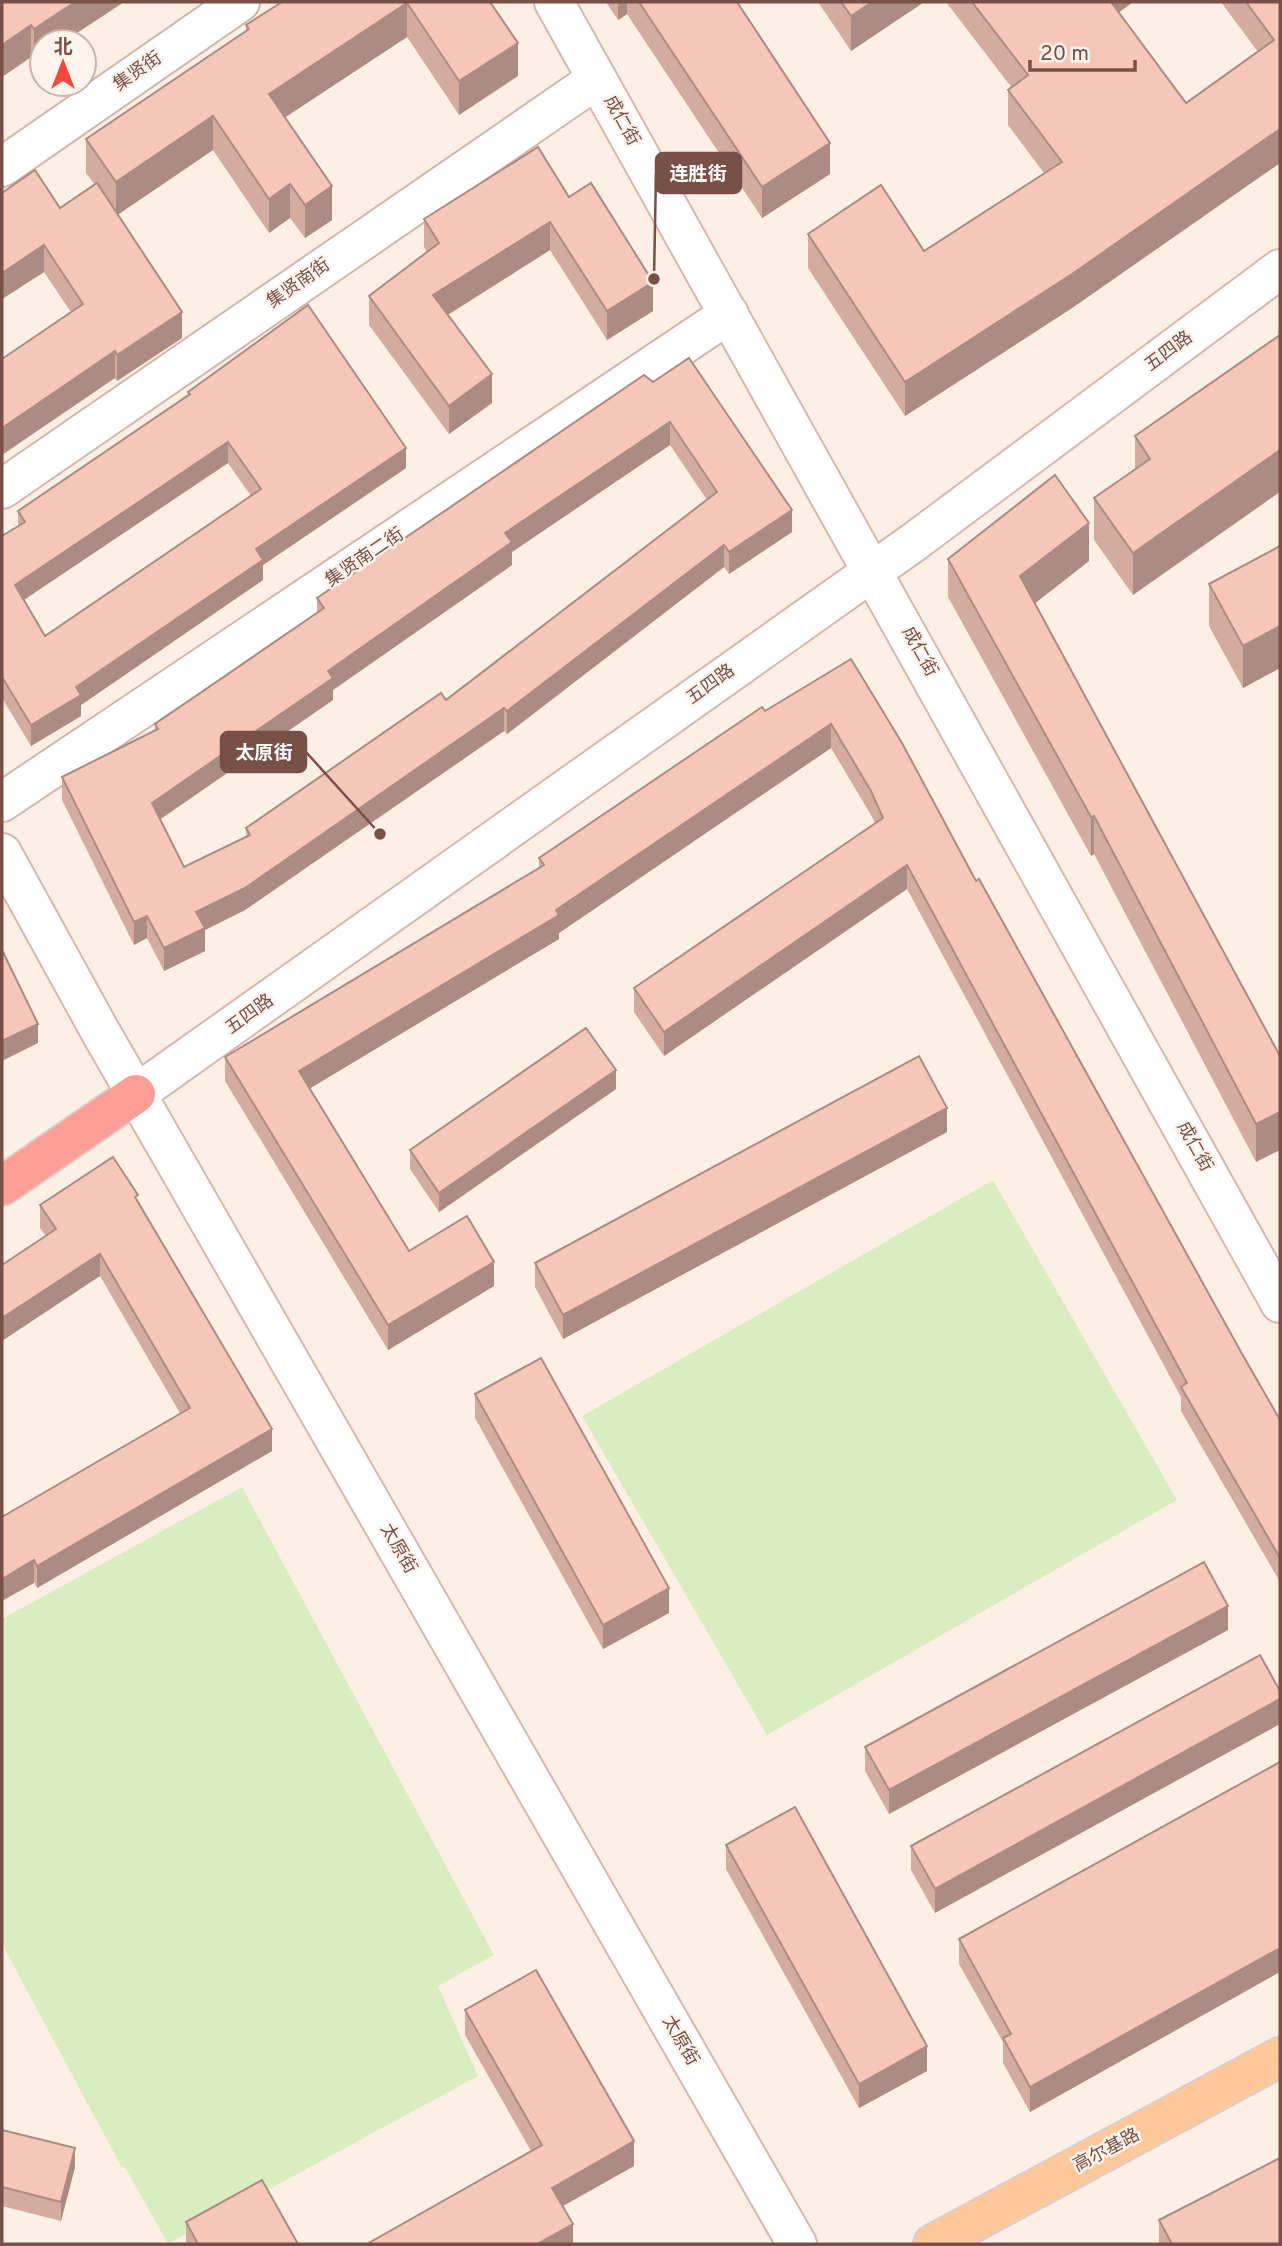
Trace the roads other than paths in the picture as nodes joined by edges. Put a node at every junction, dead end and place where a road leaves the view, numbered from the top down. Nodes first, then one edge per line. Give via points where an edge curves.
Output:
1 (240, 2) edge
2 (554, 2) edge
3 (597, 79) junction
4 (2, 167) edge
5 (1280, 269) edge
6 (729, 314) junction
7 (2, 489) edge
8 (874, 570) junction
9 (2, 802) edge
10 (2, 853) edge
11 (136, 1094) junction
12 (2, 1186) edge
13 (1280, 1303) edge
14 (1280, 2057) edge
15 (797, 2244) edge
16 (933, 2244) edge

1 - 4 street, 集贤街
2 - 3 street, 成仁街
3 - 6 street, 成仁街
3 - 7 street, 集贤南街
5 - 8 street, 五四路
6 - 8 street, 成仁街
6 - 9 street, 集贤南二街
8 - 11 street, 五四路
8 - 13 street, 成仁街
10 - 11 street, 太原街
11 - 12 highway
11 - 15 street, 太原街
14 - 16 main road, 高尔基路

